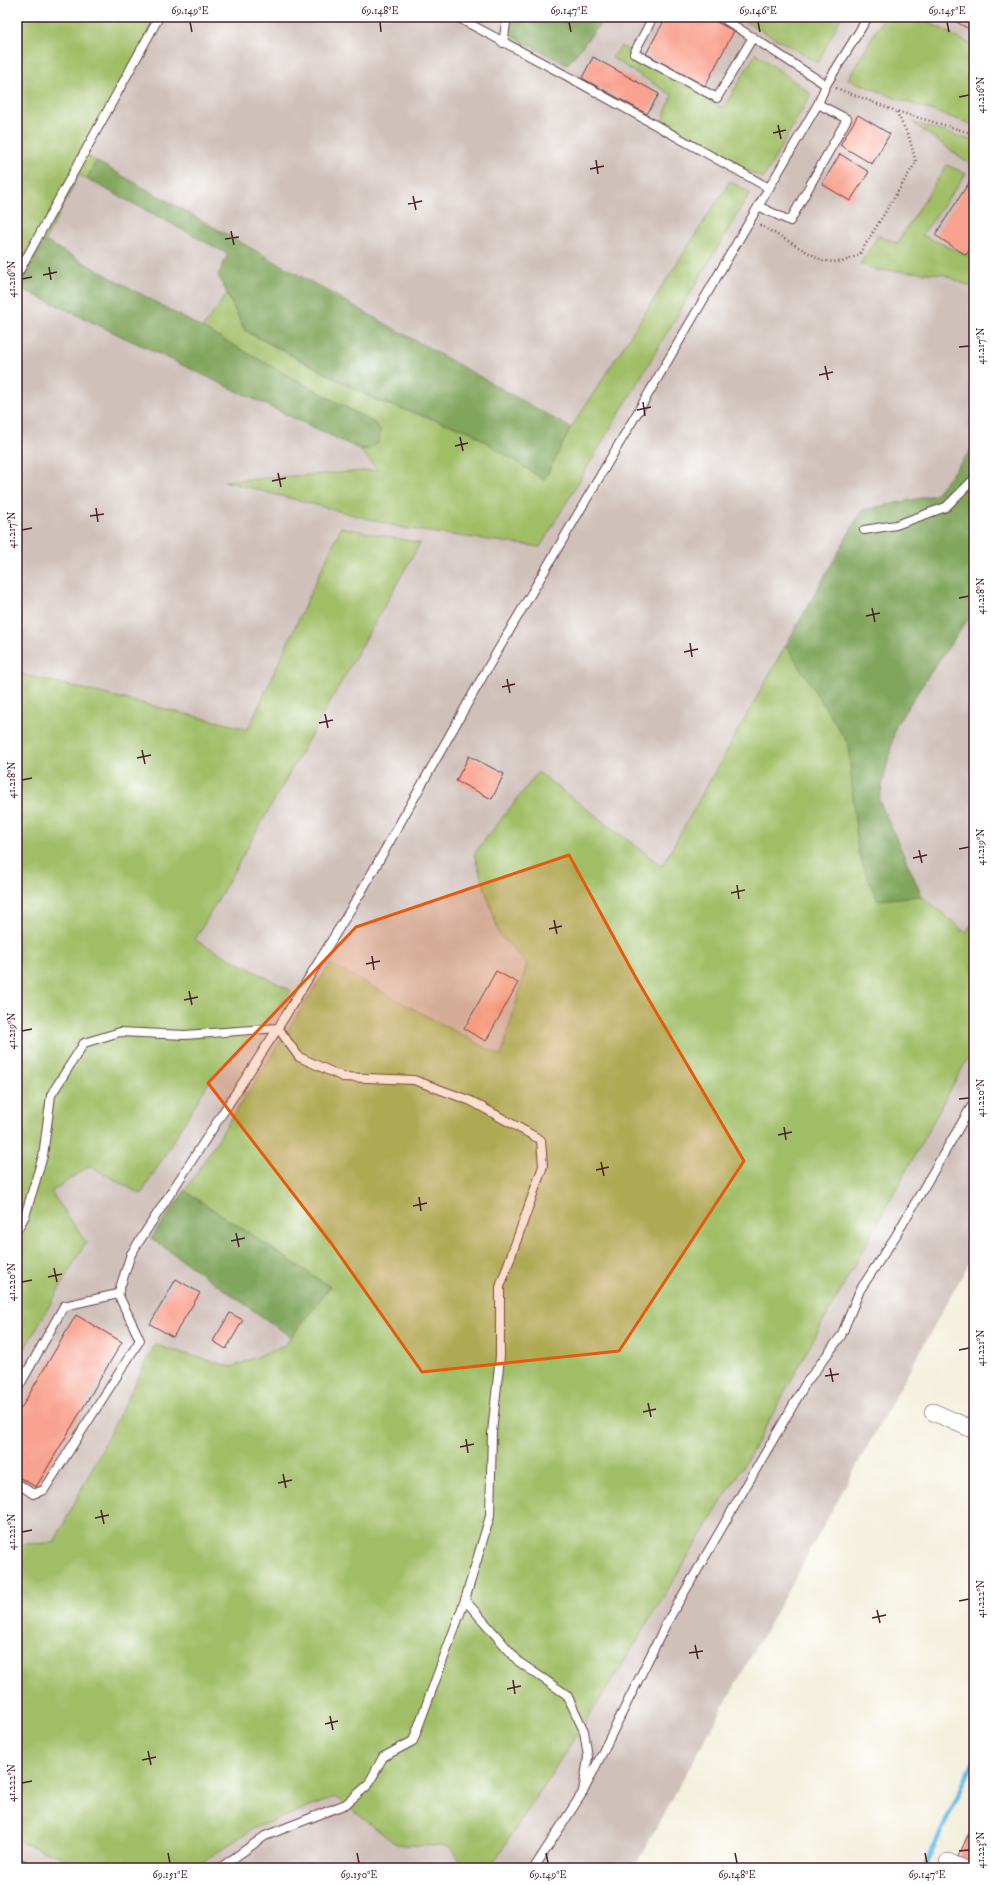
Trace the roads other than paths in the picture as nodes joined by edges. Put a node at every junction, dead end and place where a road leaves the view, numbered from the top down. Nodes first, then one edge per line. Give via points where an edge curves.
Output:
1 (159, 17) edge
2 (457, 17) edge
3 (507, 17) edge
4 (653, 17) edge
5 (721, 17) edge
6 (868, 17) edge
7 (753, 37) junction
8 (503, 43) junction
9 (826, 84) junction
10 (818, 104) junction
11 (769, 188) junction
12 (758, 206) junction
13 (17, 275) edge
14 (974, 479) edge
15 (864, 530) dead end
16 (278, 1028) junction
17 (974, 1102) edge
18 (17, 1230) edge
19 (118, 1294) junction
20 (17, 1390) edge
21 (933, 1412) dead end
22 (974, 1430) edge
23 (17, 1483) edge
24 (465, 1600) junction
25 (583, 1792) junction
26 (17, 1862) edge
27 (31, 1868) edge
28 (220, 1868) edge
29 (534, 1868) edge

1 - 13 lane
2 - 8 lane
3 - 8 lane
4 - 7 lane via 634,53 717,98
5 - 7 lane
6 - 9 lane
7 - 9 lane
8 - 11 lane
9 - 10 lane
10 - 11 lane
10 - 12 lane via 847,119 790,221
11 - 12 lane
12 - 16 lane via 360,894
14 - 15 lane via 946,507 896,525
16 - 18 lane via 185,1035 120,1032 84,1044 51,1096 43,1156 25,1216
16 - 19 lane via 131,1254
16 - 24 lane via 299,1057 343,1077 414,1080 471,1101 541,1140 543,1166 500,1287 500,1356 492,1434 490,1516
17 - 25 lane via 895,1237 860,1290 842,1336 806,1383 666,1624
19 - 20 lane via 64,1306
19 - 23 lane via 140,1340 44,1490 34,1494
21 - 22 street
24 - 25 lane via 519,1662 567,1695 584,1731 588,1757
24 - 28 lane via 413,1741 383,1757 368,1785 346,1804 265,1836
25 - 29 lane
26 - 27 lane

